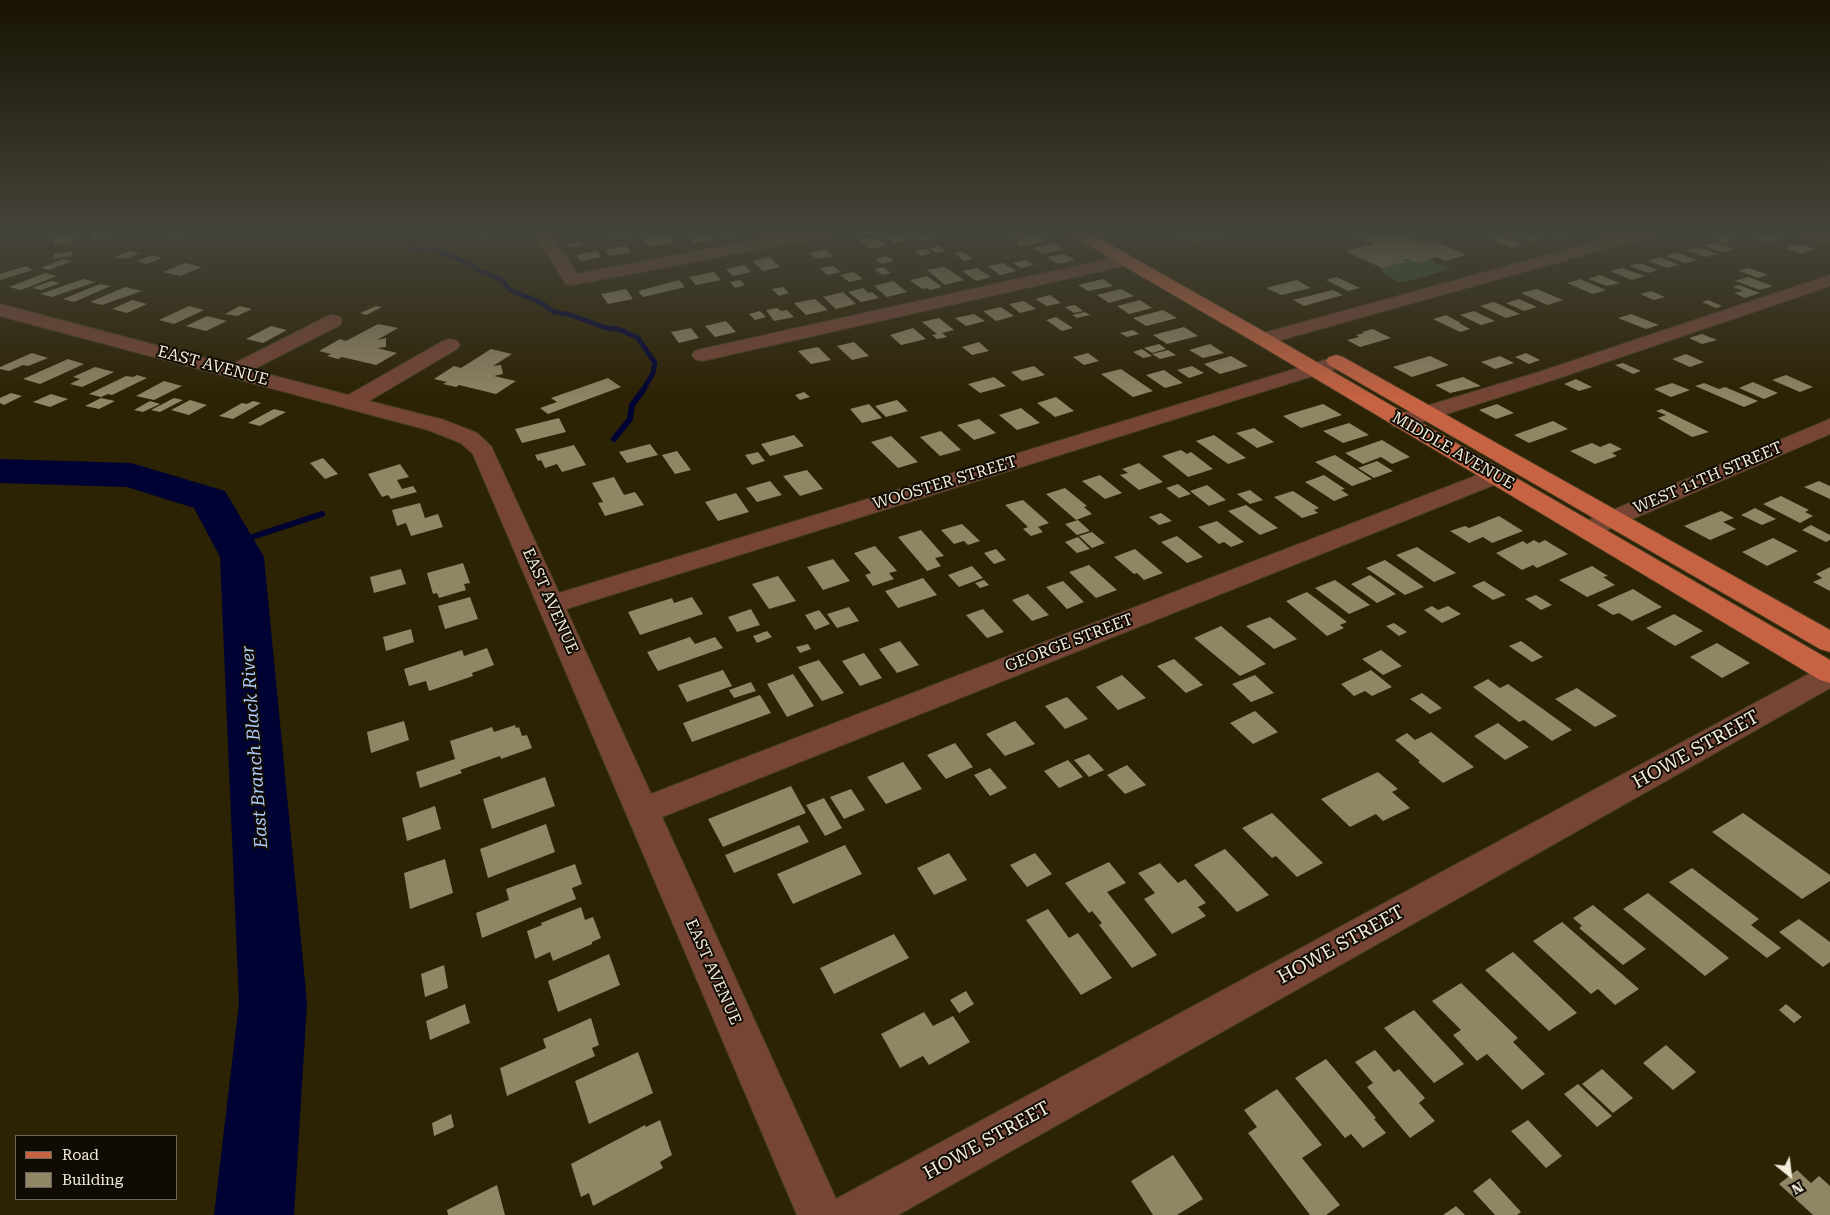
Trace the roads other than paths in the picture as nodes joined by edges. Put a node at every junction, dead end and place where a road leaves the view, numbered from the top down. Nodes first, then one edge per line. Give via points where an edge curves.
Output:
1 (1002, 288) edge
2 (1174, 288) edge
3 (1207, 288) edge
4 (1449, 288) edge
5 (1807, 288) edge
6 (0, 310) edge
7 (333, 321) dead end
8 (1286, 333) junction
9 (1263, 339) junction
10 (450, 345) dead end
11 (702, 355) dead end
12 (1338, 362) junction
13 (1314, 369) junction
14 (234, 371) junction
15 (351, 402) junction
16 (1427, 412) junction
17 (1400, 421) junction
18 (1830, 426) edge
19 (1496, 476) junction
20 (1613, 518) junction
21 (1586, 530) junction
22 (552, 604) junction
23 (1830, 642) edge
24 (1830, 674) edge
25 (642, 811) junction
26 (820, 1215) edge
27 (853, 1215) edge

1 - 11 street
2 - 9 main road, MIDDLE AVENUE
3 - 8 main road, MIDDLE AVENUE
4 - 8 street
5 - 16 street via 1546,376
6 - 14 street, EAST AVENUE
7 - 14 street
8 - 9 street
8 - 12 main road, MIDDLE AVENUE
9 - 13 main road, MIDDLE AVENUE
10 - 15 street
12 - 13 street, WOOSTER STREET
12 - 16 main road, MIDDLE AVENUE
13 - 17 main road, MIDDLE AVENUE
13 - 22 street, WOOSTER STREET
14 - 15 street, EAST AVENUE
15 - 22 street, EAST AVENUE via 436,424 469,438 482,450
16 - 17 street
16 - 20 main road, MIDDLE AVENUE
17 - 19 main road, MIDDLE AVENUE
18 - 20 street, WEST 11TH STREET
19 - 21 main road, MIDDLE AVENUE
19 - 25 street, GEORGE STREET
20 - 21 street, WEST 11TH STREET
20 - 23 main road, MIDDLE AVENUE
21 - 24 main road, MIDDLE AVENUE
22 - 25 street, EAST AVENUE
24 - 27 street, HOWE STREET
25 - 26 street, EAST AVENUE

